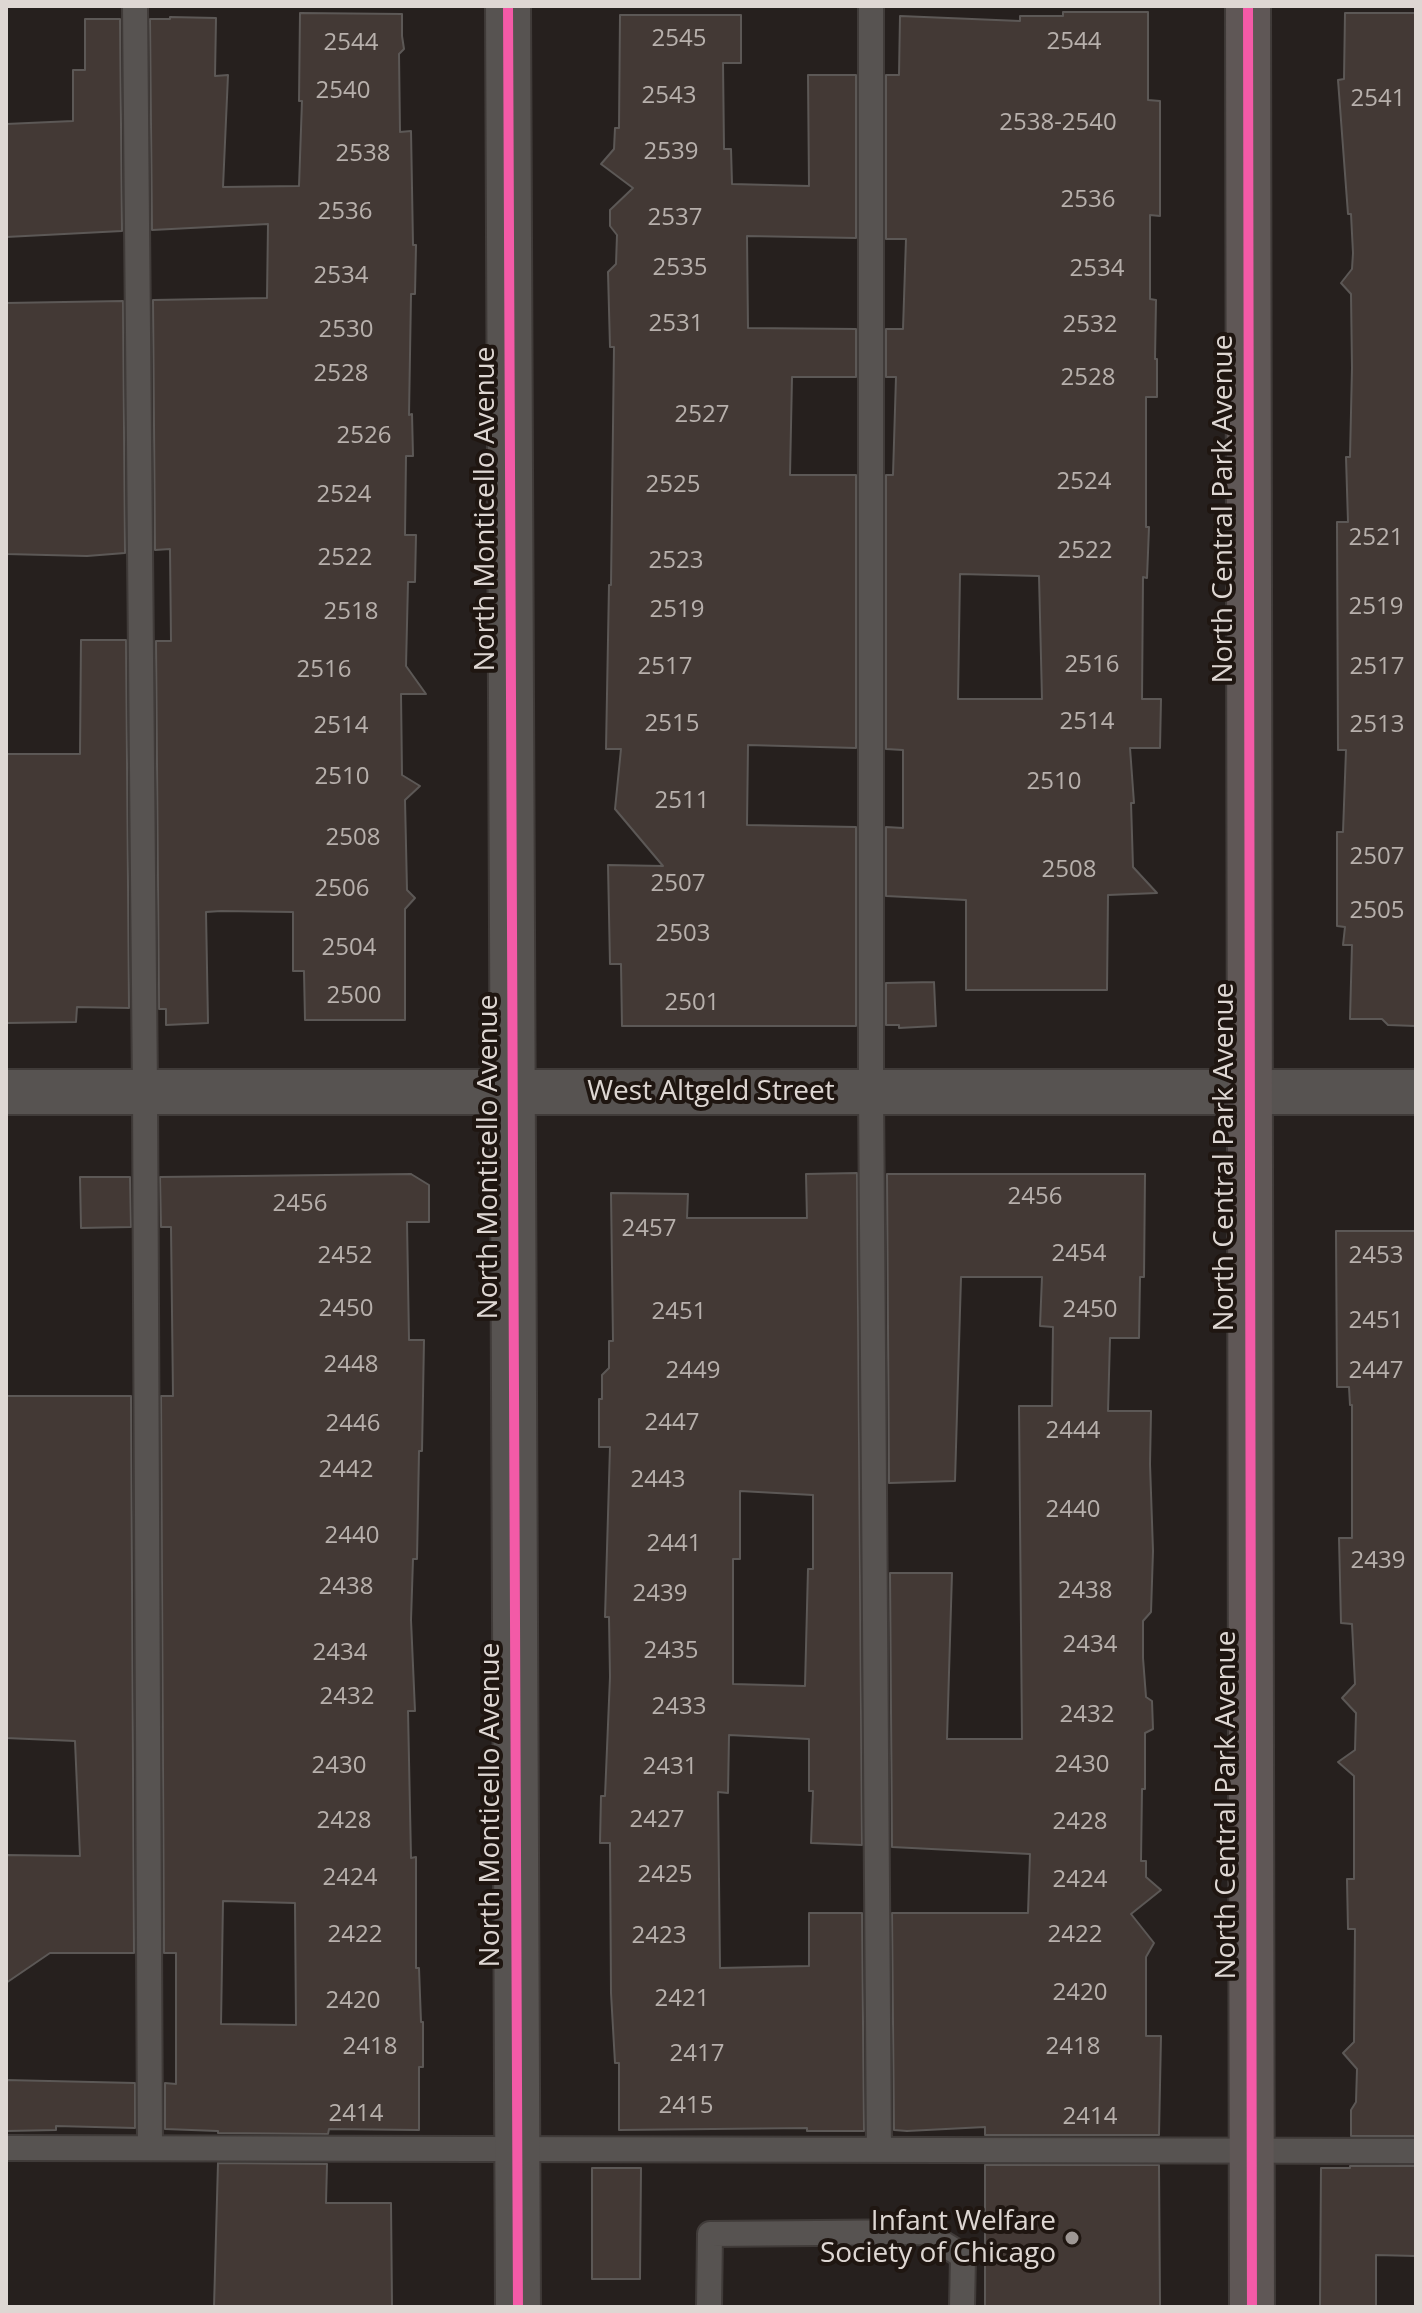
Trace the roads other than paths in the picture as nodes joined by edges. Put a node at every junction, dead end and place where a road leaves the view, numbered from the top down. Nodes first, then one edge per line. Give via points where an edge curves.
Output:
1 (135, 6) edge
2 (508, 6) edge
3 (871, 6) edge
4 (1248, 6) edge
5 (6, 1092) edge
6 (145, 1092) junction
7 (513, 1092) junction
8 (871, 1092) junction
9 (1249, 1092) junction
10 (1416, 1092) edge
11 (6, 2148) edge
12 (150, 2148) junction
13 (517, 2149) junction
14 (879, 2149) junction
15 (1251, 2150) junction
16 (1416, 2151) edge
17 (518, 2307) edge
18 (709, 2307) edge
19 (962, 2307) edge
20 (1252, 2307) edge

1 - 6 lane
2 - 7 street, North Monticello Avenue
3 - 8 lane
4 - 9 street, North Central Park Avenue
5 - 6 street, West Altgeld Street
6 - 7 street, West Altgeld Street
6 - 12 lane
7 - 8 street, West Altgeld Street
7 - 13 street, North Monticello Avenue
8 - 9 street, West Altgeld Street
8 - 14 lane
9 - 10 street, West Altgeld Street
9 - 15 street, North Central Park Avenue
11 - 12 lane
12 - 13 lane
13 - 14 lane
13 - 17 street, North Monticello Avenue
14 - 15 lane
15 - 16 lane
15 - 20 street, North Central Park Avenue
18 - 19 lane via 710,2234 924,2232 963,2256

